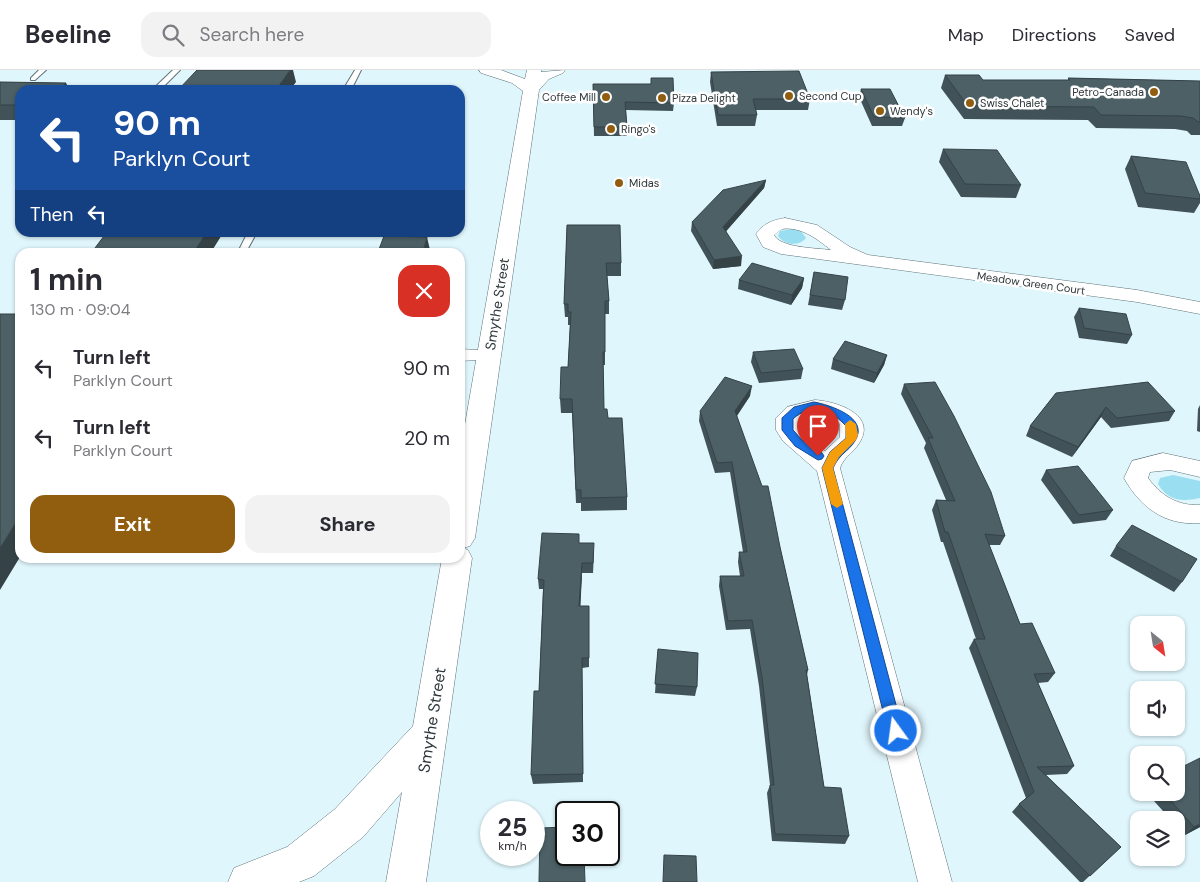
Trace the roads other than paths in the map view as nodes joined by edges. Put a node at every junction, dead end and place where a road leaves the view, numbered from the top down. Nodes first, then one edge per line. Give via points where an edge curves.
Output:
1 (43, 70) edge
2 (177, 70) edge
3 (358, 70) edge
4 (486, 70) edge
5 (558, 70) edge
6 (33, 79) dead end
7 (533, 79) edge
8 (161, 85) edge
9 (350, 85) edge
10 (250, 237) edge
11 (244, 248) edge
12 (862, 259) dead end
13 (1200, 308) edge
14 (465, 355) edge
15 (489, 355) junction
16 (828, 468) dead end
17 (1200, 470) edge
18 (465, 506) edge
19 (1200, 514) edge
20 (456, 563) edge
21 (429, 734) junction
22 (248, 882) edge
23 (406, 882) edge
24 (935, 882) edge

1 - 6 lane
2 - 8 lane
3 - 9 lane
4 - 7 main road via 517,80
5 - 7 main road
7 - 15 main road, Smythe Street
10 - 11 lane
12 - 13 street, Meadow Green Court via 1137,296
14 - 15 street
15 - 18 main road, Smythe Street
16 - 24 street
17 - 19 street via 1174,462 1154,461 1140,467 1136,478 1141,489 1156,502 1174,512
20 - 21 main road, Smythe Street
21 - 22 main road via 349,823 300,862
21 - 23 main road, Smythe Street

